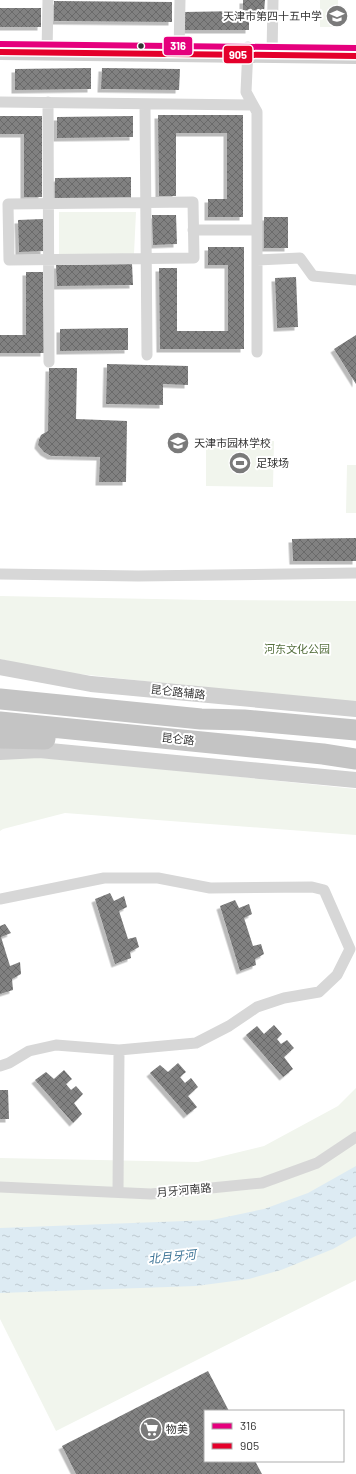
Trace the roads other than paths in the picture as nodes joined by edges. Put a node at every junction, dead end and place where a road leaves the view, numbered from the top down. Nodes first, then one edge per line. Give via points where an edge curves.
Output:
1 (48, 0) edge
2 (180, 0) edge
3 (273, 0) edge
4 (0, 44) edge
5 (47, 48) junction
6 (356, 48) edge
7 (179, 50) junction
8 (248, 51) junction
9 (272, 51) junction
10 (0, 52) edge
11 (356, 56) edge
12 (0, 102) edge
13 (48, 102) junction
14 (145, 104) junction
15 (252, 106) junction
16 (146, 202) junction
17 (48, 204) junction
18 (193, 230) junction
19 (257, 230) junction
20 (4, 232) edge
21 (146, 258) junction
22 (48, 260) junction
23 (257, 260) junction
24 (356, 280) edge
25 (257, 352) dead end
26 (147, 355) dead end
27 (49, 362) dead end
28 (356, 573) edge
29 (0, 574) edge
30 (0, 668) edge
31 (0, 686) edge
32 (0, 699) edge
33 (356, 709) edge
34 (244, 720) junction
35 (0, 722) edge
36 (356, 730) edge
37 (0, 732) edge
38 (0, 738) edge
39 (57, 740) junction
40 (0, 752) edge
41 (356, 760) edge
42 (356, 780) edge
43 (0, 899) edge
44 (119, 1050) junction
45 (0, 1066) edge
46 (356, 1137) edge
47 (0, 1188) edge
48 (118, 1192) junction

1 - 5 street
2 - 7 street
3 - 9 street
4 - 5 main road
5 - 7 main road
5 - 10 main road
6 - 9 main road
7 - 8 main road
8 - 9 main road
8 - 15 street via 246,92
9 - 11 main road
12 - 13 street
13 - 14 street
13 - 17 street
14 - 15 street
14 - 16 street
15 - 19 street via 257,112
16 - 17 street
16 - 18 street via 193,202
16 - 21 street
17 - 20 street via 8,204
17 - 22 street
18 - 19 street
18 - 21 street via 194,258
19 - 23 street
20 - 22 street via 9,260
21 - 22 street
21 - 26 street
22 - 27 street
23 - 24 street via 300,258 313,276
23 - 25 street
28 - 29 street via 138,576
30 - 33 main road, 昆仑路辅路 via 91,684
31 - 34 highway via 203,710
32 - 34 highway, 昆仑路 via 201,719
34 - 36 highway, 昆仑路
35 - 41 highway, 昆仑路 via 323,754
37 - 39 highway
38 - 39 highway
39 - 41 highway via 231,757 323,762
40 - 42 main road via 39,750
43 - 44 street via 104,878 158,878 210,888 312,887 324,890 350,949 337,975 319,992 284,998 257,1007 229,1026 196,1043
44 - 45 street via 56,1045 29,1051
44 - 48 street
46 - 48 street, 月牙河南路 via 317,1162 262,1183 151,1194
47 - 48 street, 月牙河南路

